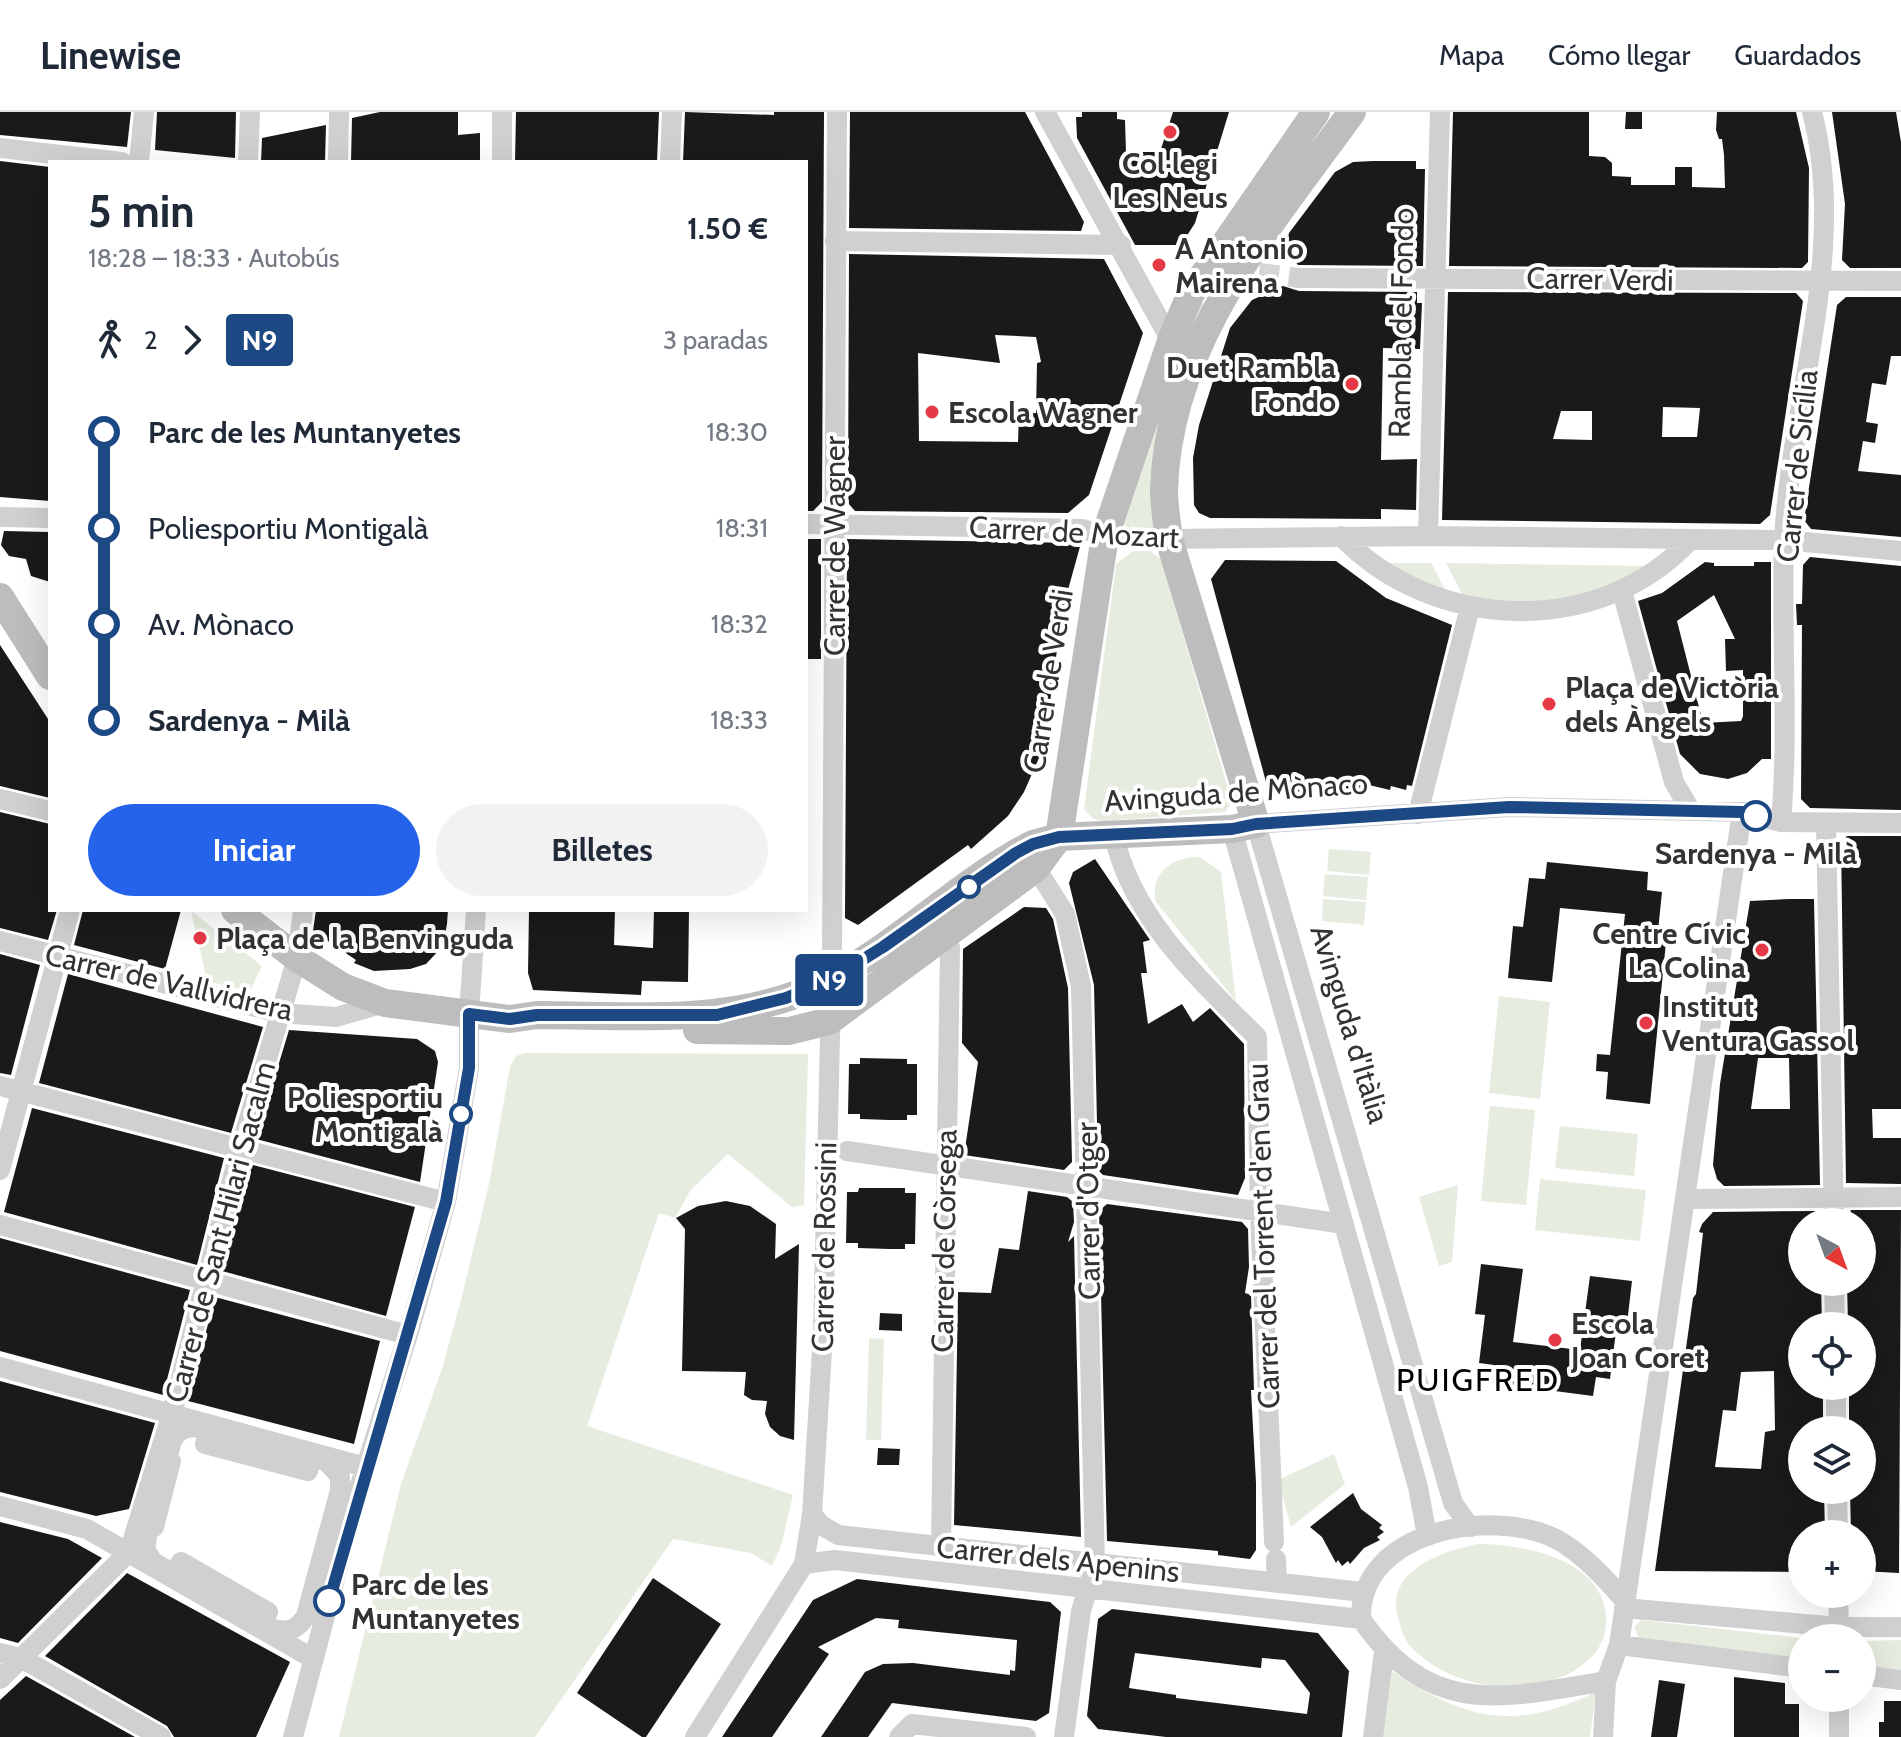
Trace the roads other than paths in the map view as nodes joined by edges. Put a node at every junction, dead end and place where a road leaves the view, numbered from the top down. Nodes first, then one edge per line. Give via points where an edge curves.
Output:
1 (144, 112) edge
2 (250, 112) edge
3 (339, 112) edge
4 (502, 112) edge
5 (672, 112) edge
6 (837, 112) edge
7 (1045, 112) edge
8 (1316, 112) edge
9 (1352, 112) edge
10 (1440, 112) edge
11 (1812, 112) edge
12 (0, 148) edge
13 (105, 160) edge
14 (139, 160) edge
15 (248, 160) edge
16 (338, 160) edge
17 (502, 160) edge
18 (670, 160) edge
19 (835, 241) junction
20 (1121, 245) junction
21 (1238, 267) junction
22 (1436, 277) junction
23 (1299, 278) tunnel mouth
24 (1819, 281) junction
25 (1901, 281) edge
26 (1171, 341) junction
27 (2, 517) edge
28 (48, 518) edge
29 (808, 524) edge
30 (834, 524) junction
31 (1105, 536) junction
32 (1341, 536) junction
33 (1428, 536) junction
34 (1169, 539) junction
35 (1691, 539) junction
36 (1784, 540) junction
37 (1901, 551) edge
38 (1622, 591) junction
39 (0, 597) edge
40 (1470, 607) junction
41 (48, 673) edge
42 (0, 799) edge
43 (48, 811) edge
44 (1691, 811) junction
45 (1742, 812) junction
46 (1418, 814) junction
47 (1781, 822) junction
48 (1901, 823) edge
49 (1826, 824) junction
50 (1244, 827) junction
51 (1114, 835) junction
52 (1059, 837) junction
53 (1036, 868) junction
54 (985, 876) junction
55 (69, 912) edge
56 (238, 912) edge
57 (303, 912) edge
58 (476, 912) edge
59 (943, 937) junction
60 (0, 941) edge
61 (58, 956) junction
62 (297, 958) junction
63 (830, 980) junction
64 (385, 1003) junction
65 (279, 1013) junction
66 (469, 1014) junction
67 (515, 1019) junction
68 (829, 1021) junction
69 (0, 1086) edge
70 (21, 1092) junction
71 (240, 1149) junction
72 (847, 1151) dead end
73 (945, 1164) junction
74 (0, 1170) edge
75 (1088, 1187) junction
76 (1901, 1197) edge
77 (1687, 1199) junction
78 (1833, 1199) junction
79 (446, 1202) junction
80 (1833, 1208) edge
81 (1260, 1211) junction
82 (1344, 1224) junction
83 (0, 1225) edge
84 (208, 1280) junction
85 (408, 1335) junction
86 (0, 1367) edge
87 (172, 1413) junction
88 (365, 1467) junction
89 (0, 1506) edge
90 (812, 1514) junction
91 (1470, 1527) junction
92 (1427, 1536) junction
93 (941, 1546) junction
94 (129, 1552) junction
95 (804, 1564) junction
96 (1095, 1564) junction
97 (1277, 1583) junction
98 (1085, 1589) junction
99 (1363, 1592) junction
100 (1624, 1604) junction
101 (268, 1612) joint
102 (1361, 1619) junction
103 (1811, 1624) edge
104 (1876, 1627) edge
105 (1901, 1627) edge
106 (1619, 1645) junction
107 (1384, 1651) junction
108 (0, 1653) edge
109 (21, 1658) junction
110 (312, 1658) junction
111 (1788, 1666) edge
112 (1876, 1677) edge
113 (0, 1679) edge
114 (1901, 1680) edge
115 (1606, 1681) junction
116 (1839, 1712) edge
117 (161, 1737) edge
118 (293, 1737) edge
119 (695, 1737) edge
120 (899, 1737) edge
121 (1026, 1737) edge
122 (1064, 1737) edge
123 (1373, 1737) edge
124 (1603, 1737) edge
125 (1839, 1737) edge

1 - 14 street
2 - 15 street
3 - 16 street
4 - 17 street
5 - 18 street
6 - 19 street, Carrer de Wagner
7 - 20 street
8 - 21 street
9 - 21 street
10 - 22 street, Rambla del Fondo
11 - 24 street, Carrer de Sicília via 1824,190
12 - 13 street
19 - 20 street
19 - 30 street, Carrer de Wagner
20 - 26 street
21 - 26 street via 1191,293
21 - 34 street via 1207,323 1185,382 1164,490
22 - 23 street, Carrer Verdi
22 - 24 street, Carrer Verdi
22 - 33 street, Rambla del Fondo
24 - 25 street, Carrer Verdi
24 - 36 street, Carrer de Sicília
26 - 31 street
27 - 28 street
29 - 30 street, Carrer de Mozart
30 - 31 street, Carrer de Mozart via 1083,529
30 - 63 street, Carrer de Wagner
31 - 34 street, Carrer de Mozart
31 - 52 street, Carrer de Verdi
32 - 33 street, Carrer de Mozart
32 - 34 street, Carrer de Mozart
32 - 40 street via 1378,570
33 - 35 street, Carrer de Mozart
34 - 50 street, Avinguda d'Itàlia
35 - 36 street, Carrer de Mozart
35 - 38 street via 1650,576
36 - 37 street, Carrer de Mozart
36 - 47 street, Carrer de Sicília via 1786,755
38 - 40 street via 1567,608
38 - 44 street via 1674,782
39 - 41 street
40 - 46 street
42 - 43 street
44 - 45 street, Avinguda de Mònaco
44 - 46 street, Avinguda de Mònaco via 1509,807
45 - 47 street, Avinguda de Mònaco
45 - 77 street
46 - 50 street, Avinguda de Mònaco
47 - 49 street, Avinguda de Mònaco
48 - 49 street, Avinguda de Mònaco
49 - 78 street
50 - 51 street, Avinguda de Mònaco
50 - 82 street, Avinguda d'Itàlia
50 - 91 street, Avinguda d'Itàlia via 1453,1503
51 - 52 street, Avinguda de Mònaco
51 - 81 street, Carrer del Torrent d'en Grau via 1120,860 1164,936 1257,1037
52 - 53 street, Avinguda de Mònaco
52 - 54 street, Avinguda de Mònaco via 1016,853
53 - 59 street, Avinguda de Mònaco
53 - 75 street, Carrer d'Otger via 1065,914 1081,986
54 - 59 street, Avinguda de Mònaco via 978,894 947,918
54 - 63 street, Avinguda de Mònaco
55 - 61 street
56 - 62 street
57 - 62 street, Carrer de Sant Hilari Sacalm
58 - 66 street
59 - 68 street, Avinguda de Mònaco
59 - 73 street, Carrer de Còrsega via 950,947
60 - 61 street, Carrer de Vallvidrera
61 - 65 street, Carrer de Vallvidrera
61 - 70 street
62 - 64 street via 343,987
62 - 65 street, Carrer de Sant Hilari Sacalm
63 - 67 street, Avinguda de Mònaco via 786,998 717,1015
63 - 68 street, Carrer de Rossini
64 - 65 street, Carrer de Vallvidrera via 336,1017
64 - 66 street
65 - 71 street, Carrer de Sant Hilari Sacalm
66 - 67 street
66 - 79 street via 469,1068
67 - 68 street via 534,1025 719,1031 789,1031
68 - 90 street, Carrer de Rossini via 823,1334
69 - 70 street
70 - 71 street
70 - 74 street
71 - 79 street
71 - 84 street, Carrer de Sant Hilari Sacalm
72 - 73 street
73 - 75 street
73 - 93 street, Carrer de Còrsega
75 - 81 street
75 - 96 street, Carrer d'Otger
76 - 78 street
77 - 78 street
77 - 100 street
78 - 80 street
79 - 85 street
81 - 82 street
81 - 97 street, Carrer del Torrent d'en Grau
82 - 92 street, Avinguda d'Itàlia
83 - 84 street
84 - 85 street
84 - 87 street, Carrer de Sant Hilari Sacalm
85 - 88 street
86 - 87 street
87 - 88 street
87 - 94 street, Carrer de Sant Hilari Sacalm
88 - 110 street
89 - 94 street via 87,1529
90 - 93 street, Carrer dels Apenins via 838,1535
90 - 95 street
91 - 92 street
91 - 100 street via 1522,1529 1554,1538 1596,1570
92 - 99 street via 1392,1553
93 - 96 street, Carrer dels Apenins
94 - 109 street
94 - 110 street
95 - 98 street, Carrer dels Apenins via 835,1560
95 - 119 street
96 - 97 street, Carrer dels Apenins
96 - 98 street
97 - 99 street, Carrer dels Apenins
98 - 102 street, Carrer dels Apenins
98 - 122 street
99 - 102 street
100 - 103 street
100 - 106 street
101 - 101 street via 261,1624 280,1632 294,1630 306,1616 340,1476 326,1461 311,1458 308,1471 205,1444 209,1431 181,1429 172,1439 154,1527 149,1525 145,1538 148,1555 174,1574 181,1562
102 - 107 street
104 - 105 street
106 - 111 street
106 - 115 street
107 - 115 street via 1411,1674 1451,1691 1546,1692
107 - 123 street
108 - 109 street
109 - 113 street
109 - 117 street
110 - 118 street
112 - 114 street
115 - 124 street
116 - 125 street
120 - 121 street via 912,1724

